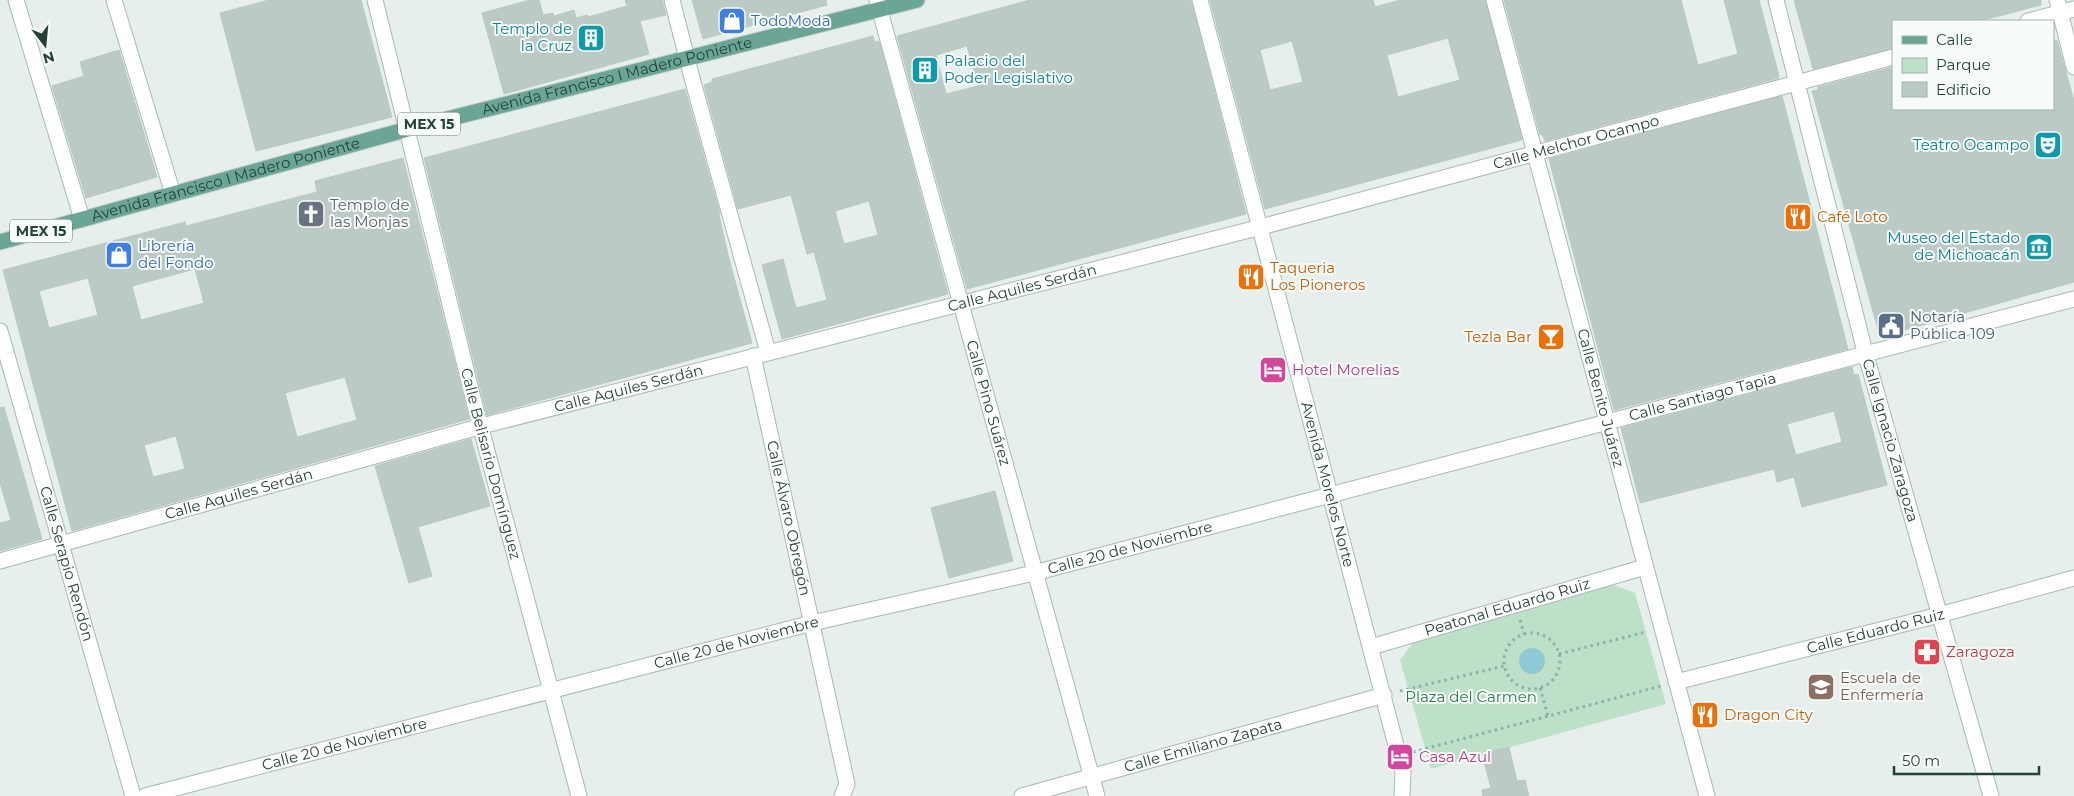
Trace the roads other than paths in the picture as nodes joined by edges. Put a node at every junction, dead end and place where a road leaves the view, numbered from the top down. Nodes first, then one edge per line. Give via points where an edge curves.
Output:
1 (16, 0) edge
2 (114, 0) edge
3 (375, 0) edge
4 (672, 0) edge
5 (917, 0) edge
6 (1200, 0) edge
7 (1494, 0) edge
8 (1776, 0) edge
9 (879, 5) edge
10 (2064, 7) edge
11 (2031, 20) edge
12 (1892, 57) edge
13 (687, 58) junction
14 (2074, 67) edge
15 (1797, 82) junction
16 (408, 129) junction
17 (1536, 154) junction
18 (173, 194) junction
19 (82, 219) junction
20 (1261, 227) junction
21 (0, 242) edge
22 (2074, 299) edge
23 (960, 303) junction
24 (0, 331) edge
25 (768, 352) junction
26 (1865, 352) junction
27 (753, 356) junction
28 (1607, 422) junction
29 (482, 426) junction
30 (1330, 495) junction
31 (60, 545) junction
32 (0, 561) edge
33 (1645, 567) junction
34 (1034, 573) junction
35 (2074, 578) edge
36 (1940, 615) junction
37 (812, 624) junction
38 (1370, 648) junction
39 (1676, 682) junction
40 (551, 690) junction
41 (1384, 695) junction
42 (1092, 775) junction
43 (133, 796) edge
44 (145, 796) edge
45 (579, 796) edge
46 (842, 796) edge
47 (1022, 796) edge
48 (1097, 796) edge
49 (1402, 796) edge
50 (1707, 796) edge
51 (1991, 796) edge

1 - 19 street
2 - 18 street
3 - 16 street, Calle Belisario Domínguez
4 - 13 street
5 - 9 main road, Avenida Francisco I Madero Poniente / MEX 15
6 - 20 street, Avenida Morelos Norte
7 - 17 street, Calle Benito Juárez
8 - 15 street, Calle Ignacio Zaragoza
9 - 13 main road, Avenida Francisco I Madero Poniente / MEX 15
9 - 23 street, Calle Pino Suárez
10 - 11 street
10 - 14 street
12 - 15 street, Calle Melchor Ocampo
13 - 16 main road, Avenida Francisco I Madero Poniente / MEX 15
13 - 25 street
15 - 17 street, Calle Melchor Ocampo
15 - 26 street, Calle Ignacio Zaragoza
16 - 18 main road, Avenida Francisco I Madero Poniente / MEX 15
16 - 29 street, Calle Belisario Domínguez
17 - 20 street, Calle Melchor Ocampo
17 - 28 street, Calle Benito Juárez
18 - 19 main road, Avenida Francisco I Madero Poniente / MEX 15
19 - 21 main road, Avenida Francisco I Madero Poniente / MEX 15
20 - 23 street, Calle Aquiles Serdán
20 - 30 street, Avenida Morelos Norte
22 - 26 street, Calle Santiago Tapia
23 - 25 street, Calle Aquiles Serdán
23 - 34 street, Calle Pino Suárez
24 - 31 street, Calle Serapio Rendón
25 - 27 street, Calle Aquiles Serdán
26 - 28 street, Calle Santiago Tapia
26 - 36 street, Calle Ignacio Zaragoza
27 - 29 street, Calle Aquiles Serdán
27 - 37 street, Calle Álvaro Obregón
28 - 30 street, Calle Santiago Tapia
28 - 33 street, Calle Benito Juárez
29 - 31 street, Calle Aquiles Serdán
29 - 40 street, Calle Belisario Domínguez
30 - 34 street, Calle 20 de Noviembre
30 - 38 street, Avenida Morelos Norte
31 - 32 street, Calle Aquiles Serdán
31 - 43 street, Calle Serapio Rendón
33 - 38 street, Peatonal Eduardo Ruiz
33 - 39 street, Calle Benito Juárez
34 - 37 street, Calle 20 de Noviembre
34 - 42 street, Calle Pino Suárez
35 - 36 street, Calle Eduardo Ruiz
36 - 39 street, Calle Eduardo Ruiz
36 - 51 street, Calle Ignacio Zaragoza
37 - 40 street, Calle 20 de Noviembre
37 - 46 street, Calle Álvaro Obregón via 848,784
38 - 41 street, Avenida Morelos Norte
39 - 50 street, Calle Benito Juárez
40 - 44 street, Calle 20 de Noviembre
40 - 45 street, Calle Belisario Domínguez
41 - 42 street, Calle Emiliano Zapata
41 - 49 street, Avenida Morelos Norte via 1404,772
42 - 47 street, Calle Emiliano Zapata
42 - 48 street, Calle Pino Suárez

